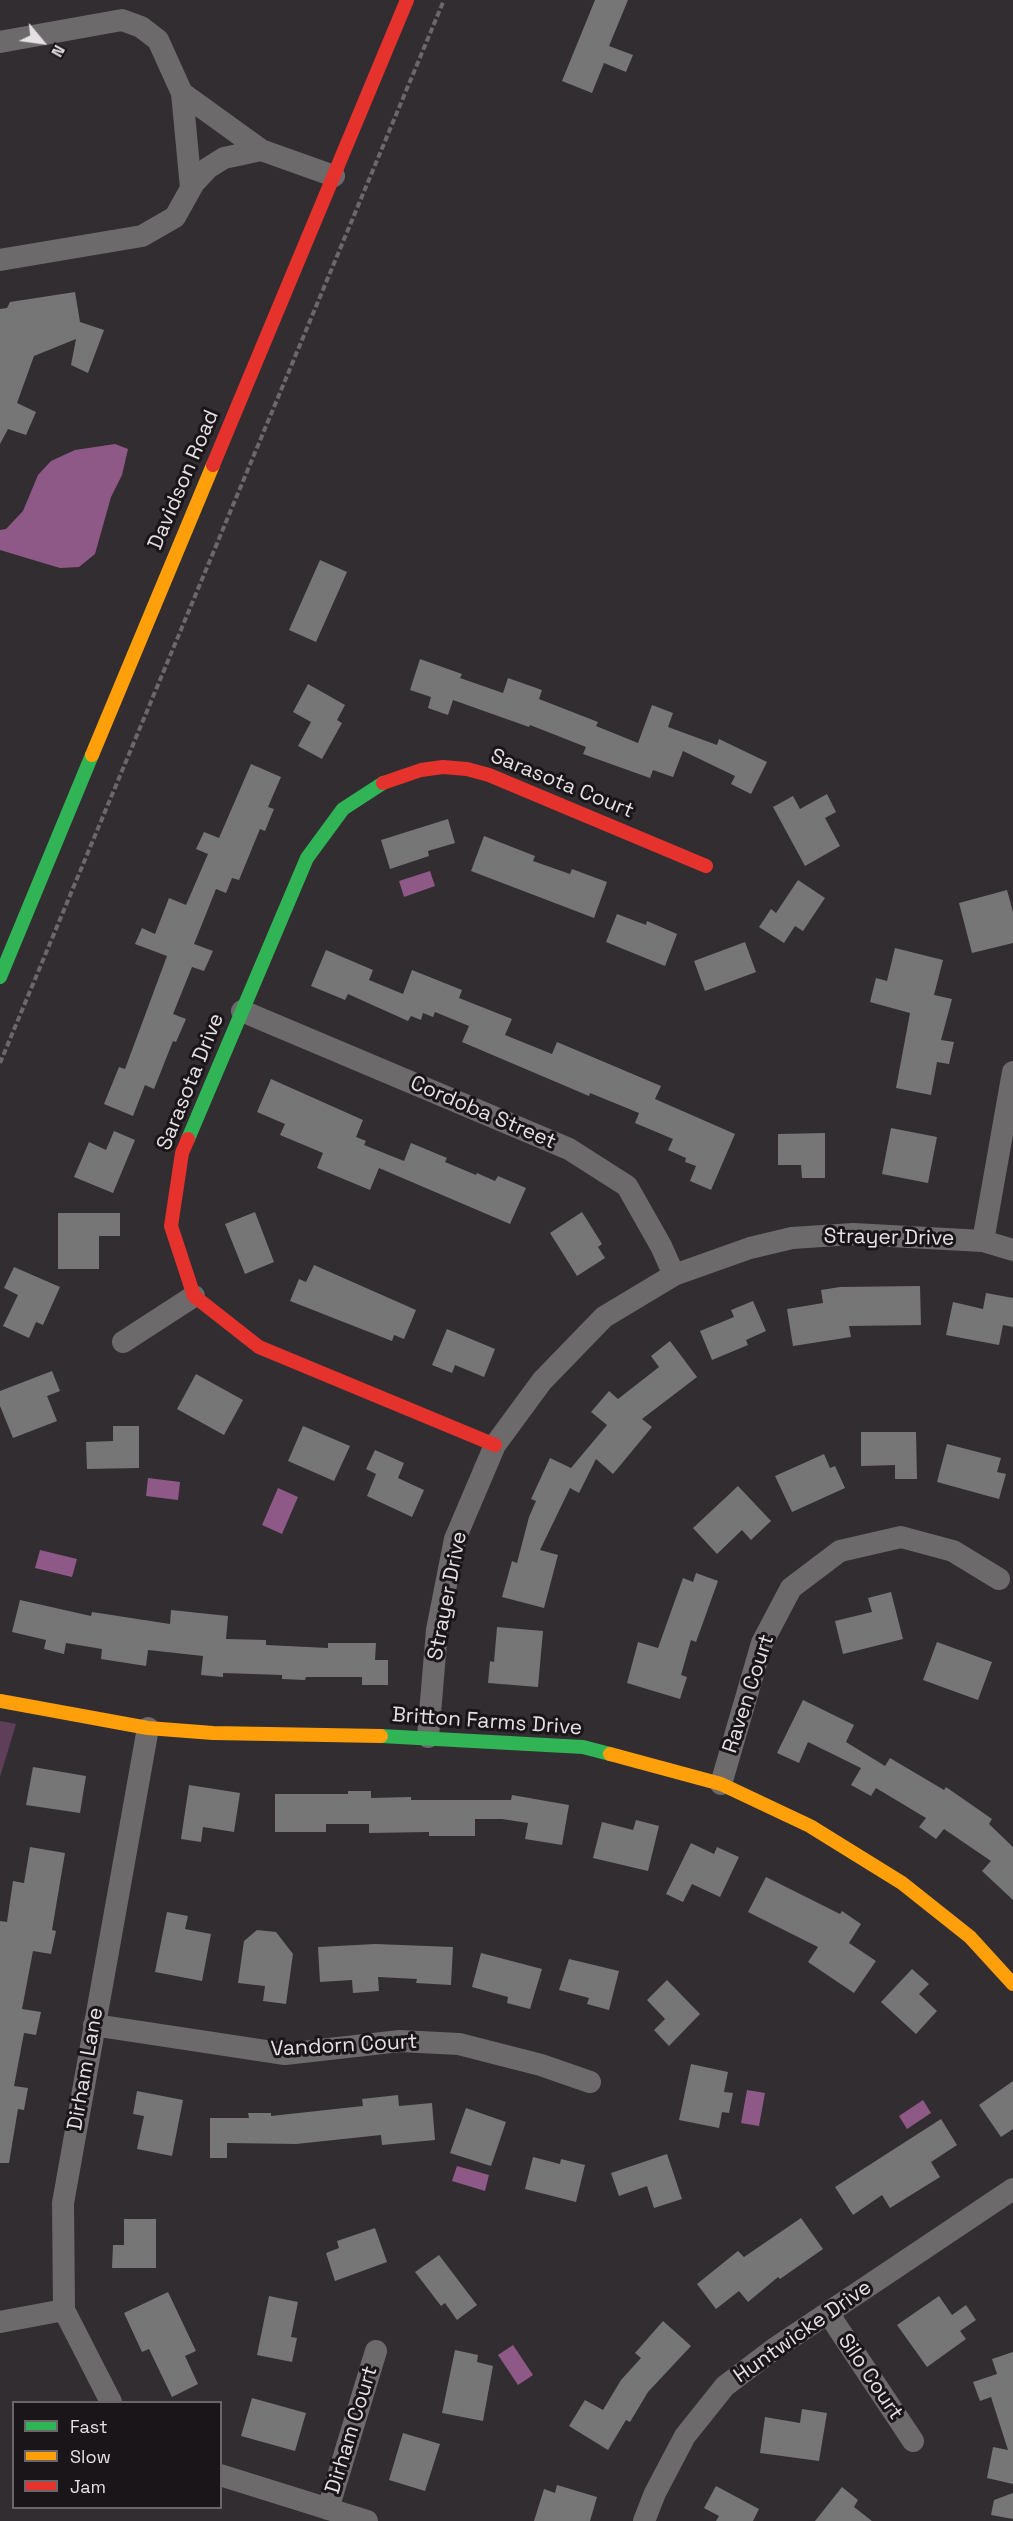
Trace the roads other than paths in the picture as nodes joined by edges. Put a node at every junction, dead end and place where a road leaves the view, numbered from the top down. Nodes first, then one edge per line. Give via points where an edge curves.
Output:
1 (407, 0) edge
2 (0, 42) edge
3 (182, 93) junction
4 (261, 150) junction
5 (334, 176) junction
6 (191, 188) junction
7 (0, 260) edge
8 (397, 777) joint
9 (706, 866) dead end
10 (0, 977) edge
11 (242, 1011) junction
12 (1013, 1072) edge
13 (983, 1241) junction
14 (1013, 1250) edge
15 (674, 1275) junction
16 (194, 1296) junction
17 (123, 1342) dead end
18 (495, 1445) junction
19 (999, 1580) dead end
20 (0, 1701) edge
21 (148, 1728) junction
22 (428, 1737) junction
23 (721, 1785) junction
24 (1013, 1984) edge
25 (94, 2025) junction
26 (590, 2082) dead end
27 (1013, 2189) edge
28 (64, 2310) junction
29 (828, 2313) junction
30 (0, 2322) edge
31 (376, 2351) dead end
32 (110, 2401) edge
33 (913, 2440) dead end
34 (222, 2476) edge
35 (328, 2509) junction
36 (367, 2521) edge
37 (644, 2521) edge

1 - 5 street, Davidson Road
2 - 3 street via 122,20 141,27 158,40
3 - 4 street
3 - 6 street
4 - 5 street
4 - 6 street via 224,158 208,168
5 - 10 street, Davidson Road
6 - 7 street via 174,217 142,236
8 - 9 street, Sarasota Court via 442,767 489,775
8 - 11 street, Sarasota Drive via 343,809 324,832 307,858
11 - 15 street, Cordoba Street via 569,1149 627,1186
11 - 16 street, Sarasota Drive via 182,1153 171,1226
12 - 13 street
13 - 14 street, Strayer Drive
13 - 15 street, Strayer Drive via 853,1233 792,1238 750,1248
15 - 18 street, Strayer Drive via 604,1317 542,1381
16 - 17 street
16 - 18 street via 259,1347
18 - 22 street, Strayer Drive via 455,1539 437,1630
19 - 23 street, Raven Court via 953,1551 901,1537 840,1551 791,1588 762,1643
20 - 21 street, Britton Farms Drive
21 - 22 street, Britton Farms Drive
21 - 25 street, Dirham Lane
22 - 23 street, Britton Farms Drive via 583,1748
23 - 24 street, Britton Farms Drive via 810,1826 902,1883 970,1937
25 - 26 street, Vandorn Court via 285,2054 400,2041 459,2044
25 - 28 street, Dirham Lane via 63,2203
27 - 29 street, Huntwicke Drive
28 - 30 street
28 - 32 street, Dirham Lane
29 - 33 street, Silo Court
29 - 37 street, Huntwicke Drive via 725,2386 685,2436
31 - 35 street, Dirham Court
34 - 35 street
35 - 36 street

